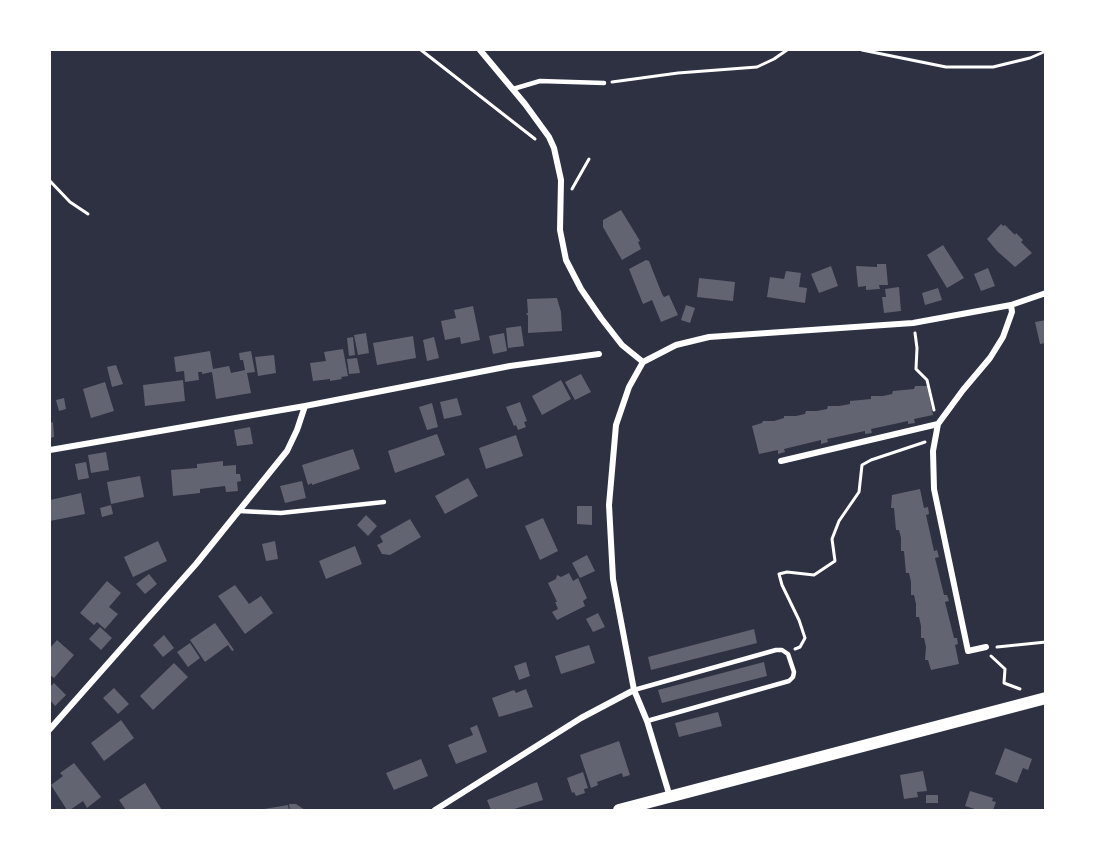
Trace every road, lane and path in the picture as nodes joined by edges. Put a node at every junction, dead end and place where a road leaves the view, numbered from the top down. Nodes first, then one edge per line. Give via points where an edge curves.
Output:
1 (421, 50) edge
2 (480, 50) edge
3 (788, 50) edge
4 (862, 50) edge
5 (1046, 51) edge
6 (604, 83) joint
7 (513, 89) junction
8 (554, 148) junction
9 (589, 159) dead end
10 (50, 183) edge
11 (561, 203) junction
12 (88, 214) dead end
13 (1046, 293) edge
14 (1011, 305) junction
15 (913, 323) junction
16 (599, 354) dead end
17 (643, 362) junction
18 (305, 406) junction
19 (938, 424) junction
20 (935, 439) junction
21 (50, 450) edge
22 (781, 460) dead end
23 (384, 502) dead end
24 (239, 511) junction
25 (1046, 642) edge
26 (986, 647) junction
27 (788, 654) junction
28 (634, 690) junction
29 (1040, 699) edge
30 (647, 721) junction
31 (50, 729) edge
32 (670, 797) junction
33 (435, 810) edge
34 (619, 810) edge

1 - 8 path via 537,140
2 - 7 street
3 - 6 path via 757,67 678,72
4 - 5 path via 946,67 993,68
6 - 7 lane via 540,81
7 - 8 street
8 - 11 street
9 - 11 path
10 - 12 path
11 - 17 street via 560,230 571,270 622,345
13 - 14 street
14 - 15 street
14 - 19 street via 1003,338
15 - 17 street via 709,336 676,345
15 - 19 path via 916,369 927,380
16 - 18 street via 510,366
17 - 28 street via 629,387 616,425 609,505 613,579
18 - 21 street
18 - 24 street via 287,451
19 - 20 street
19 - 22 street
20 - 26 street via 933,489 968,651
20 - 27 path via 862,465 859,492 839,520 832,539 835,561 814,575 779,574 806,638
23 - 24 lane via 281,513
24 - 31 street
25 - 26 path
26 - 29 path via 1005,669 1004,683
27 - 28 lane via 776,650
27 - 30 lane via 794,672 789,681
28 - 30 street
28 - 33 street via 581,718
29 - 32 main road
30 - 32 street
32 - 34 main road

